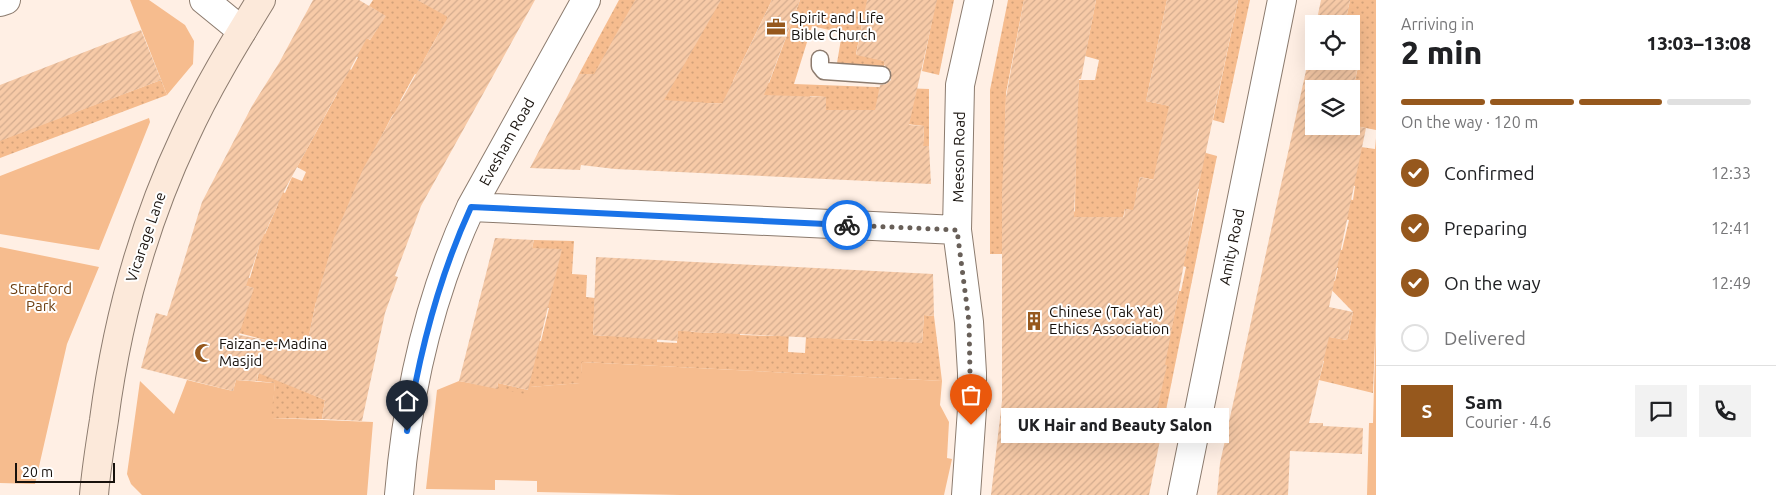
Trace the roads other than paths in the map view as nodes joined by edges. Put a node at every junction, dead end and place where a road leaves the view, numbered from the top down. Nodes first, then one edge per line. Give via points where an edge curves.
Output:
1 (6, 0) edge
2 (204, 0) edge
3 (261, 0) edge
4 (586, 0) edge
5 (979, 0) edge
6 (1282, 0) edge
7 (0, 2) edge
8 (242, 31) junction
9 (820, 59) dead end
10 (882, 75) dead end
11 (471, 207) junction
12 (957, 230) junction
13 (94, 495) edge
14 (399, 495) edge
15 (966, 495) edge
16 (1182, 495) edge

1 - 7 street
2 - 8 street
3 - 8 main road, Vicarage Lane
4 - 11 street, Evesham Road
5 - 12 street, Meeson Road via 960,85
6 - 16 street, Amity Road
8 - 13 main road, Vicarage Lane via 185,136 131,278 112,356
9 - 10 lane via 824,71
11 - 12 street
11 - 14 street, Evesham Road via 441,279 424,336
12 - 15 street, Meeson Road via 972,373

